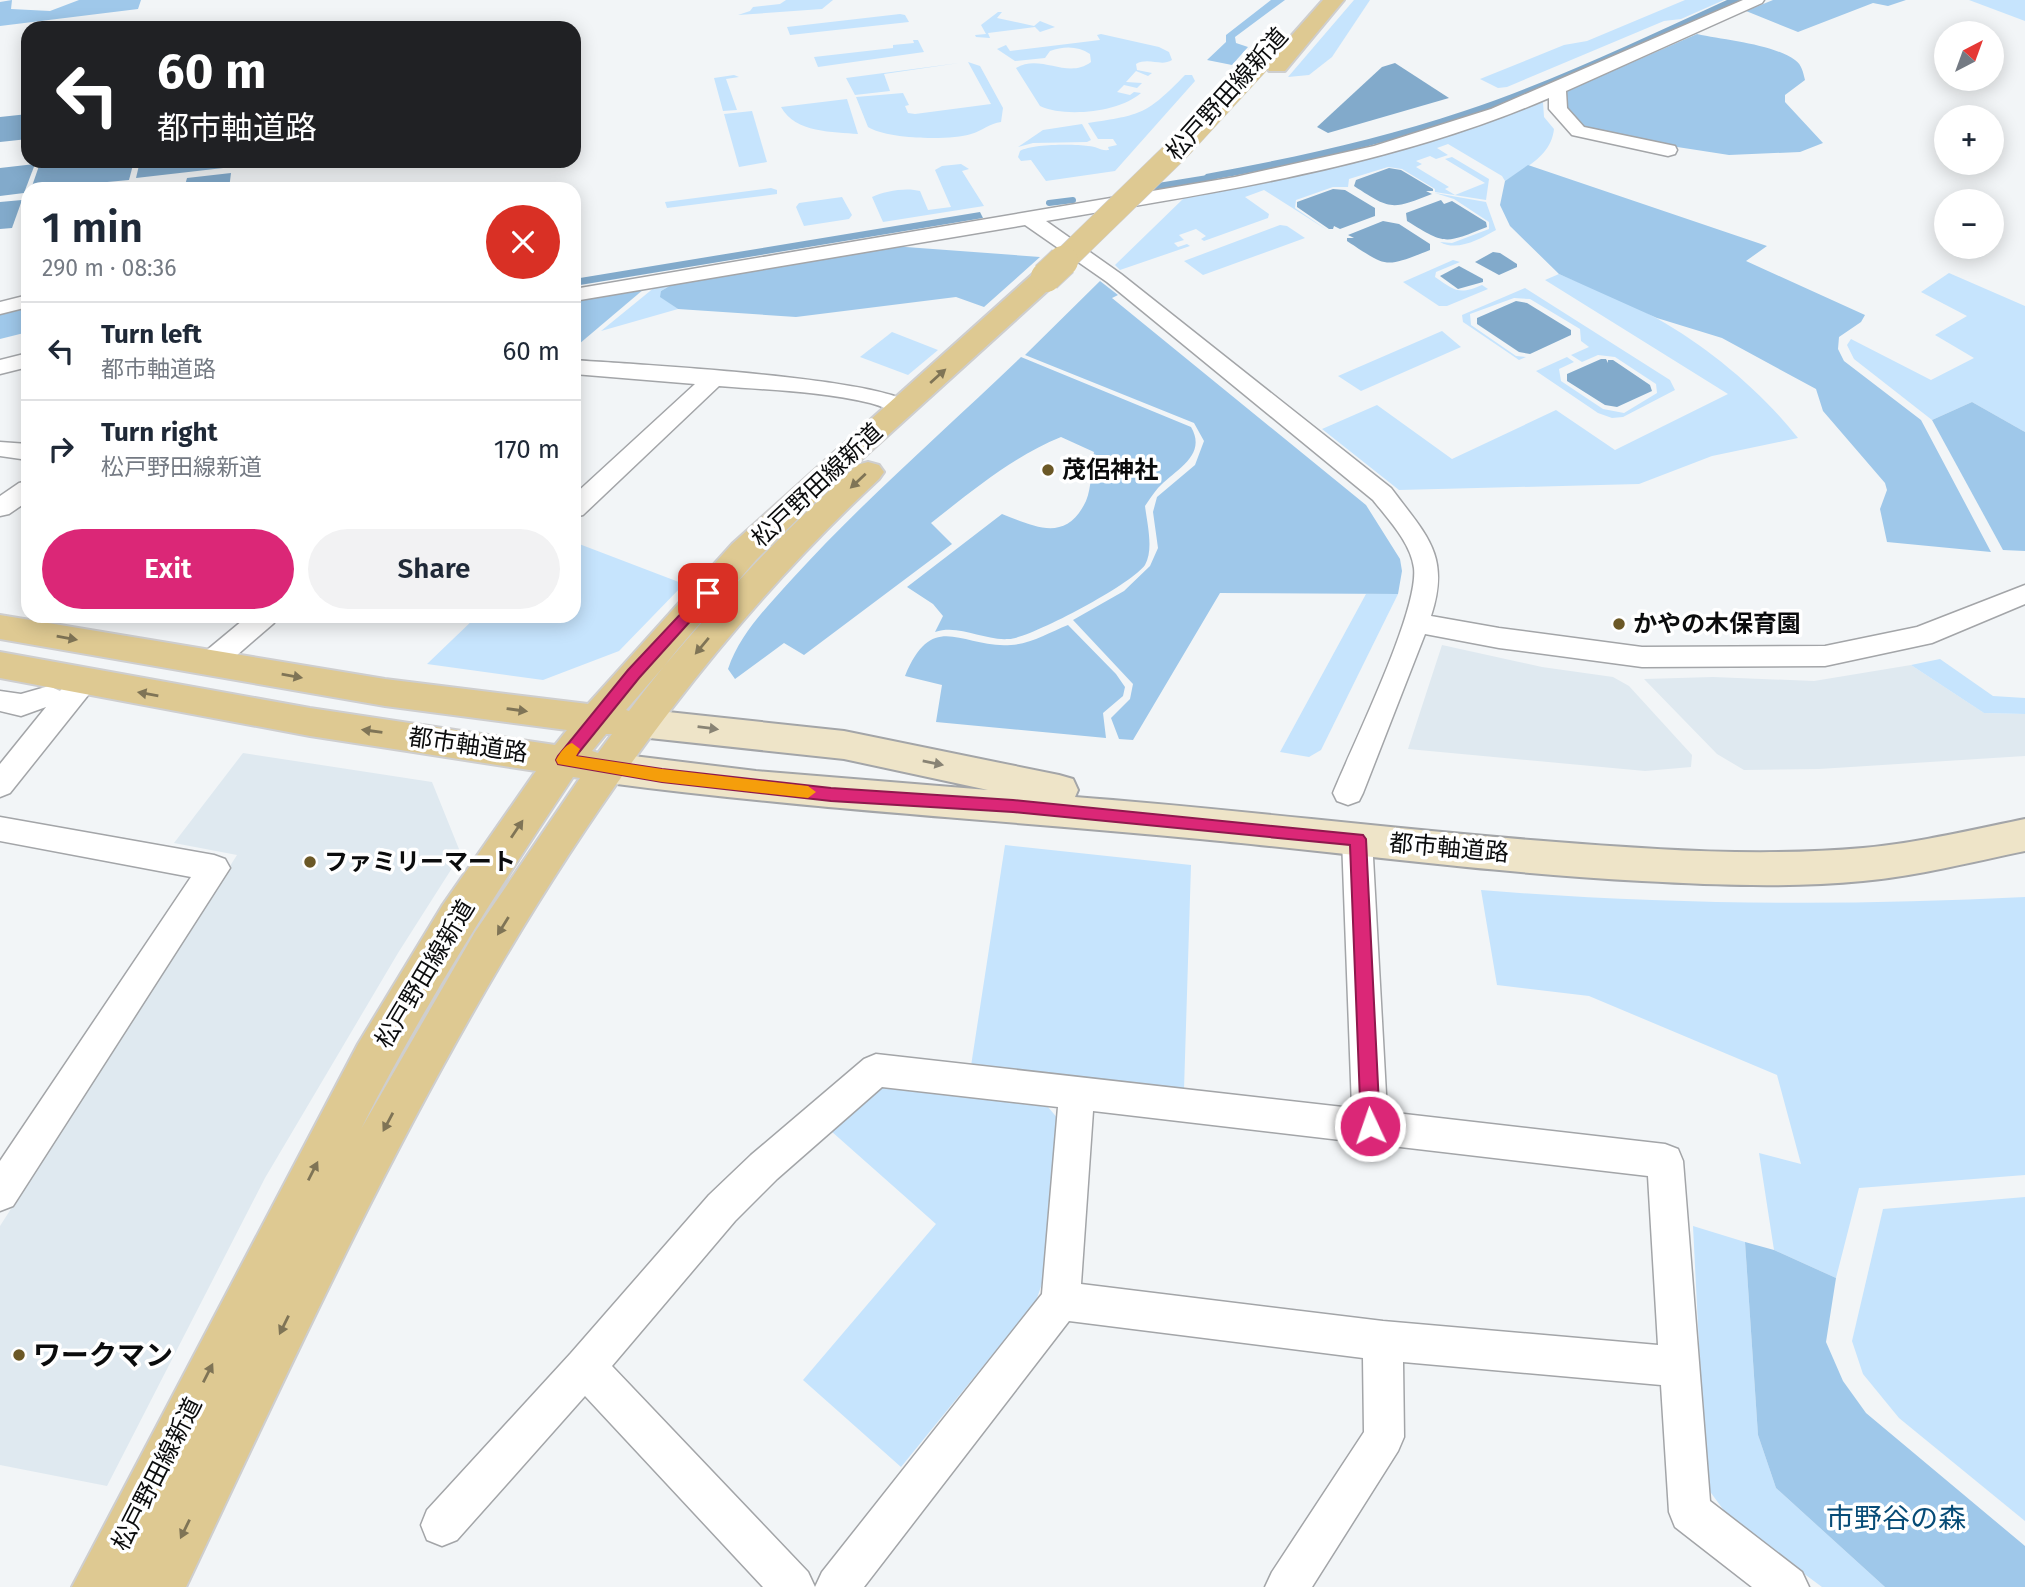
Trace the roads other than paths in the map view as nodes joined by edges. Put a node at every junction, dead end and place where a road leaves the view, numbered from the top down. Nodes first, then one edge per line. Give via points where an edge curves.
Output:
1 (1312, 0) edge
2 (1334, 0) edge
3 (1756, 0) edge
4 (1267, 64) junction
5 (1557, 88) junction
6 (1668, 149) dead end
7 (1030, 219) junction
8 (1058, 281) junction
9 (581, 294) edge
10 (21, 303) edge
11 (0, 308) edge
12 (21, 362) edge
13 (0, 367) edge
14 (581, 368) edge
15 (714, 378) junction
16 (903, 407) junction
17 (0, 449) edge
18 (21, 451) edge
19 (21, 494) edge
20 (581, 502) edge
21 (0, 508) edge
22 (2025, 594) edge
23 (257, 623) edge
24 (1416, 623) junction
25 (0, 627) edge
26 (211, 662) junction
27 (0, 666) edge
28 (83, 682) junction
29 (49, 696) dead end
30 (0, 701) edge
31 (596, 719) junction
32 (640, 723) junction
33 (564, 760) junction
34 (609, 768) junction
35 (0, 785) edge
36 (1348, 793) dead end
37 (1200, 823) junction
38 (0, 829) edge
39 (2025, 835) edge
40 (1357, 839) junction
41 (1077, 1094) junction
42 (1370, 1126) junction
43 (0, 1193) edge
44 (1061, 1301) junction
45 (1383, 1341) junction
46 (585, 1367) junction
47 (1679, 1367) junction
48 (442, 1525) dead end
49 (100, 1587) edge
50 (157, 1587) edge
51 (793, 1587) edge
52 (837, 1587) edge
53 (1287, 1587) edge
54 (1787, 1587) edge

1 - 4 main road, 松戸野田線新道
2 - 4 main road, 松戸野田線新道
3 - 5 street
4 - 8 main road, 松戸野田線新道 via 1181,176
5 - 6 street via 1558,109 1578,131
5 - 7 street via 1380,151 1235,183
7 - 9 street
7 - 24 street via 1114,278 1382,494 1412,534 1428,569
16 -> 8 main road, 松戸野田線新道
8 -> 32 main road, 松戸野田線新道 via 745,594
10 - 11 street
12 - 13 street
14 - 15 street
15 - 16 street via 814,387 876,397
15 - 20 street
16 - 31 main road, 松戸野田線新道 via 744,552
17 - 18 street
19 - 21 street
22 - 24 street via 1922,636 1825,656 1642,657
23 - 26 street
24 - 36 street
25 -> 26 main road, 都市軸道路
26 -> 31 main road, 都市軸道路
27 - 28 main road, 都市軸道路
33 -> 28 main road, 都市軸道路
28 - 35 street
29 - 30 street via 21,705
31 - 32 main road, 都市軸道路
31 - 33 main road, 松戸野田線新道
32 - 34 main road, 松戸野田線新道
32 -> 37 street via 844,745
33 - 34 main road, 都市軸道路
49 -> 33 main road, 松戸野田線新道 via 374,1058 457,918
34 - 37 street, 都市軸道路 via 831,794
34 -> 50 main road, 松戸野田線新道 via 464,987 395,1108
37 - 40 street, 都市軸道路
38 - 43 street via 214,868
39 - 40 street, 都市軸道路 via 1890,862 1829,866 1673,865
40 - 42 street
41 - 42 street
41 - 44 street
41 - 46 street via 876,1070 722,1208
42 - 47 street via 1665,1161
44 - 45 street
44 - 52 street
45 - 47 street
45 - 53 street via 1384,1437
46 - 48 street
46 - 51 street
47 - 54 street via 1690,1512

